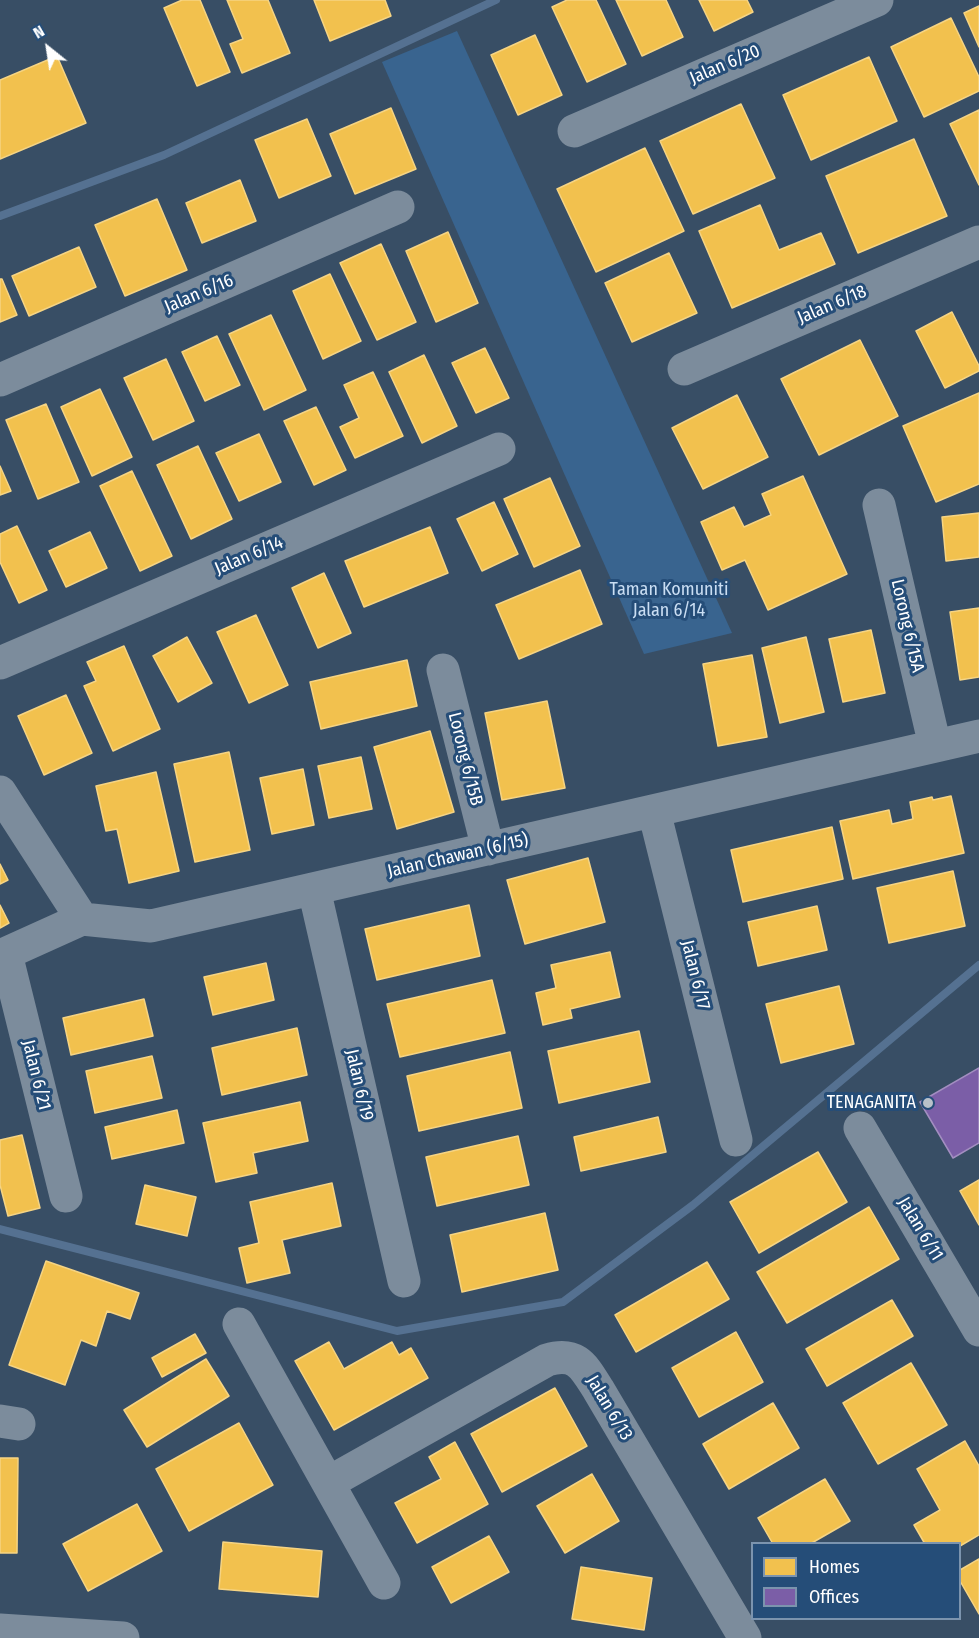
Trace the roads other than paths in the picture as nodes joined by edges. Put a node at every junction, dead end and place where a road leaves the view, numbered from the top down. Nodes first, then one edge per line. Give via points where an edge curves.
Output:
1 (876, 0) edge
2 (574, 131) dead end
3 (398, 207) dead end
4 (979, 242) edge
5 (684, 369) dead end
6 (0, 380) edge
7 (499, 449) dead end
8 (879, 505) dead end
9 (0, 663) edge
10 (443, 670) dead end
11 (975, 744) edge
12 (935, 746) junction
13 (0, 792) edge
14 (654, 811) junction
15 (488, 849) junction
16 (314, 889) junction
17 (82, 919) junction
18 (3, 955) edge
19 (860, 1128) dead end
20 (736, 1140) dead end
21 (66, 1196) dead end
22 (404, 1281) dead end
23 (239, 1324) dead end
24 (979, 1330) edge
25 (328, 1483) junction
26 (384, 1583) dead end
27 (0, 1630) edge
28 (123, 1638) edge
29 (745, 1638) edge

1 - 2 street, Jalan 6/20
3 - 6 street, Jalan 6/16
4 - 5 street, Jalan 6/18
7 - 9 street, Jalan 6/14
8 - 12 street, Lorong 6/15A
10 - 15 street, Lorong 6/15B
11 - 12 street, Jalan Chawan (6/15)
12 - 14 street, Jalan Chawan (6/15)
13 - 17 street
14 - 15 street, Jalan Chawan (6/15)
14 - 20 street, Jalan 6/17
15 - 16 street, Jalan Chawan (6/15)
16 - 17 street, Jalan Chawan (6/15) via 150,926
16 - 22 street, Jalan 6/19
17 - 18 street
18 - 21 street, Jalan 6/21
19 - 24 street, Jalan 6/11
23 - 25 street
25 - 26 street
25 - 29 street, Jalan 6/13 via 547,1360 568,1357 578,1362 598,1389
27 - 28 street

